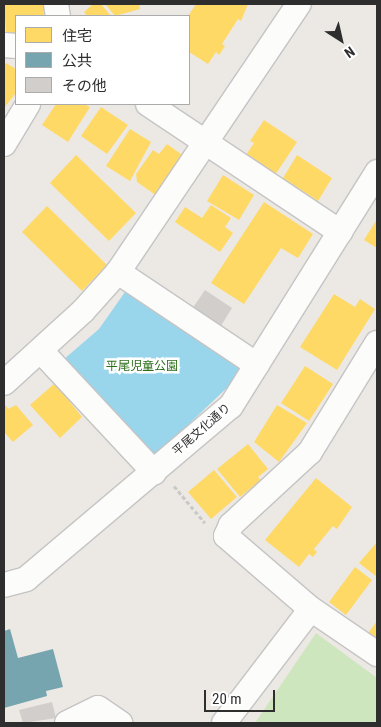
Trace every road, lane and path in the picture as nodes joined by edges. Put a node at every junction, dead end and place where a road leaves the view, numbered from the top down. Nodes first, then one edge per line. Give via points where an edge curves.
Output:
1 (299, 4) edge
2 (27, 105) edge
3 (150, 105) edge
4 (207, 142) junction
5 (4, 144) edge
6 (377, 172) edge
7 (340, 232) junction
8 (118, 272) junction
9 (377, 342) edge
10 (41, 350) junction
11 (257, 365) junction
12 (4, 383) edge
13 (156, 470) junction
14 (208, 526) dead end
15 (4, 585) edge
16 (311, 609) junction
17 (377, 654) edge
18 (66, 723) edge
19 (120, 723) edge
20 (224, 723) edge

1 - 4 street
2 - 5 street
3 - 4 street
4 - 7 street
4 - 8 street
6 - 7 street, 平尾文化通り
7 - 11 street, 平尾文化通り
8 - 10 street
8 - 11 street
9 - 16 street via 310,452 231,525 226,536
10 - 12 street
10 - 13 street
11 - 13 street, 平尾文化通り via 231,406
13 - 14 path
13 - 15 street, 平尾文化通り via 26,579
16 - 17 street
16 - 20 street
18 - 19 street via 98,708

